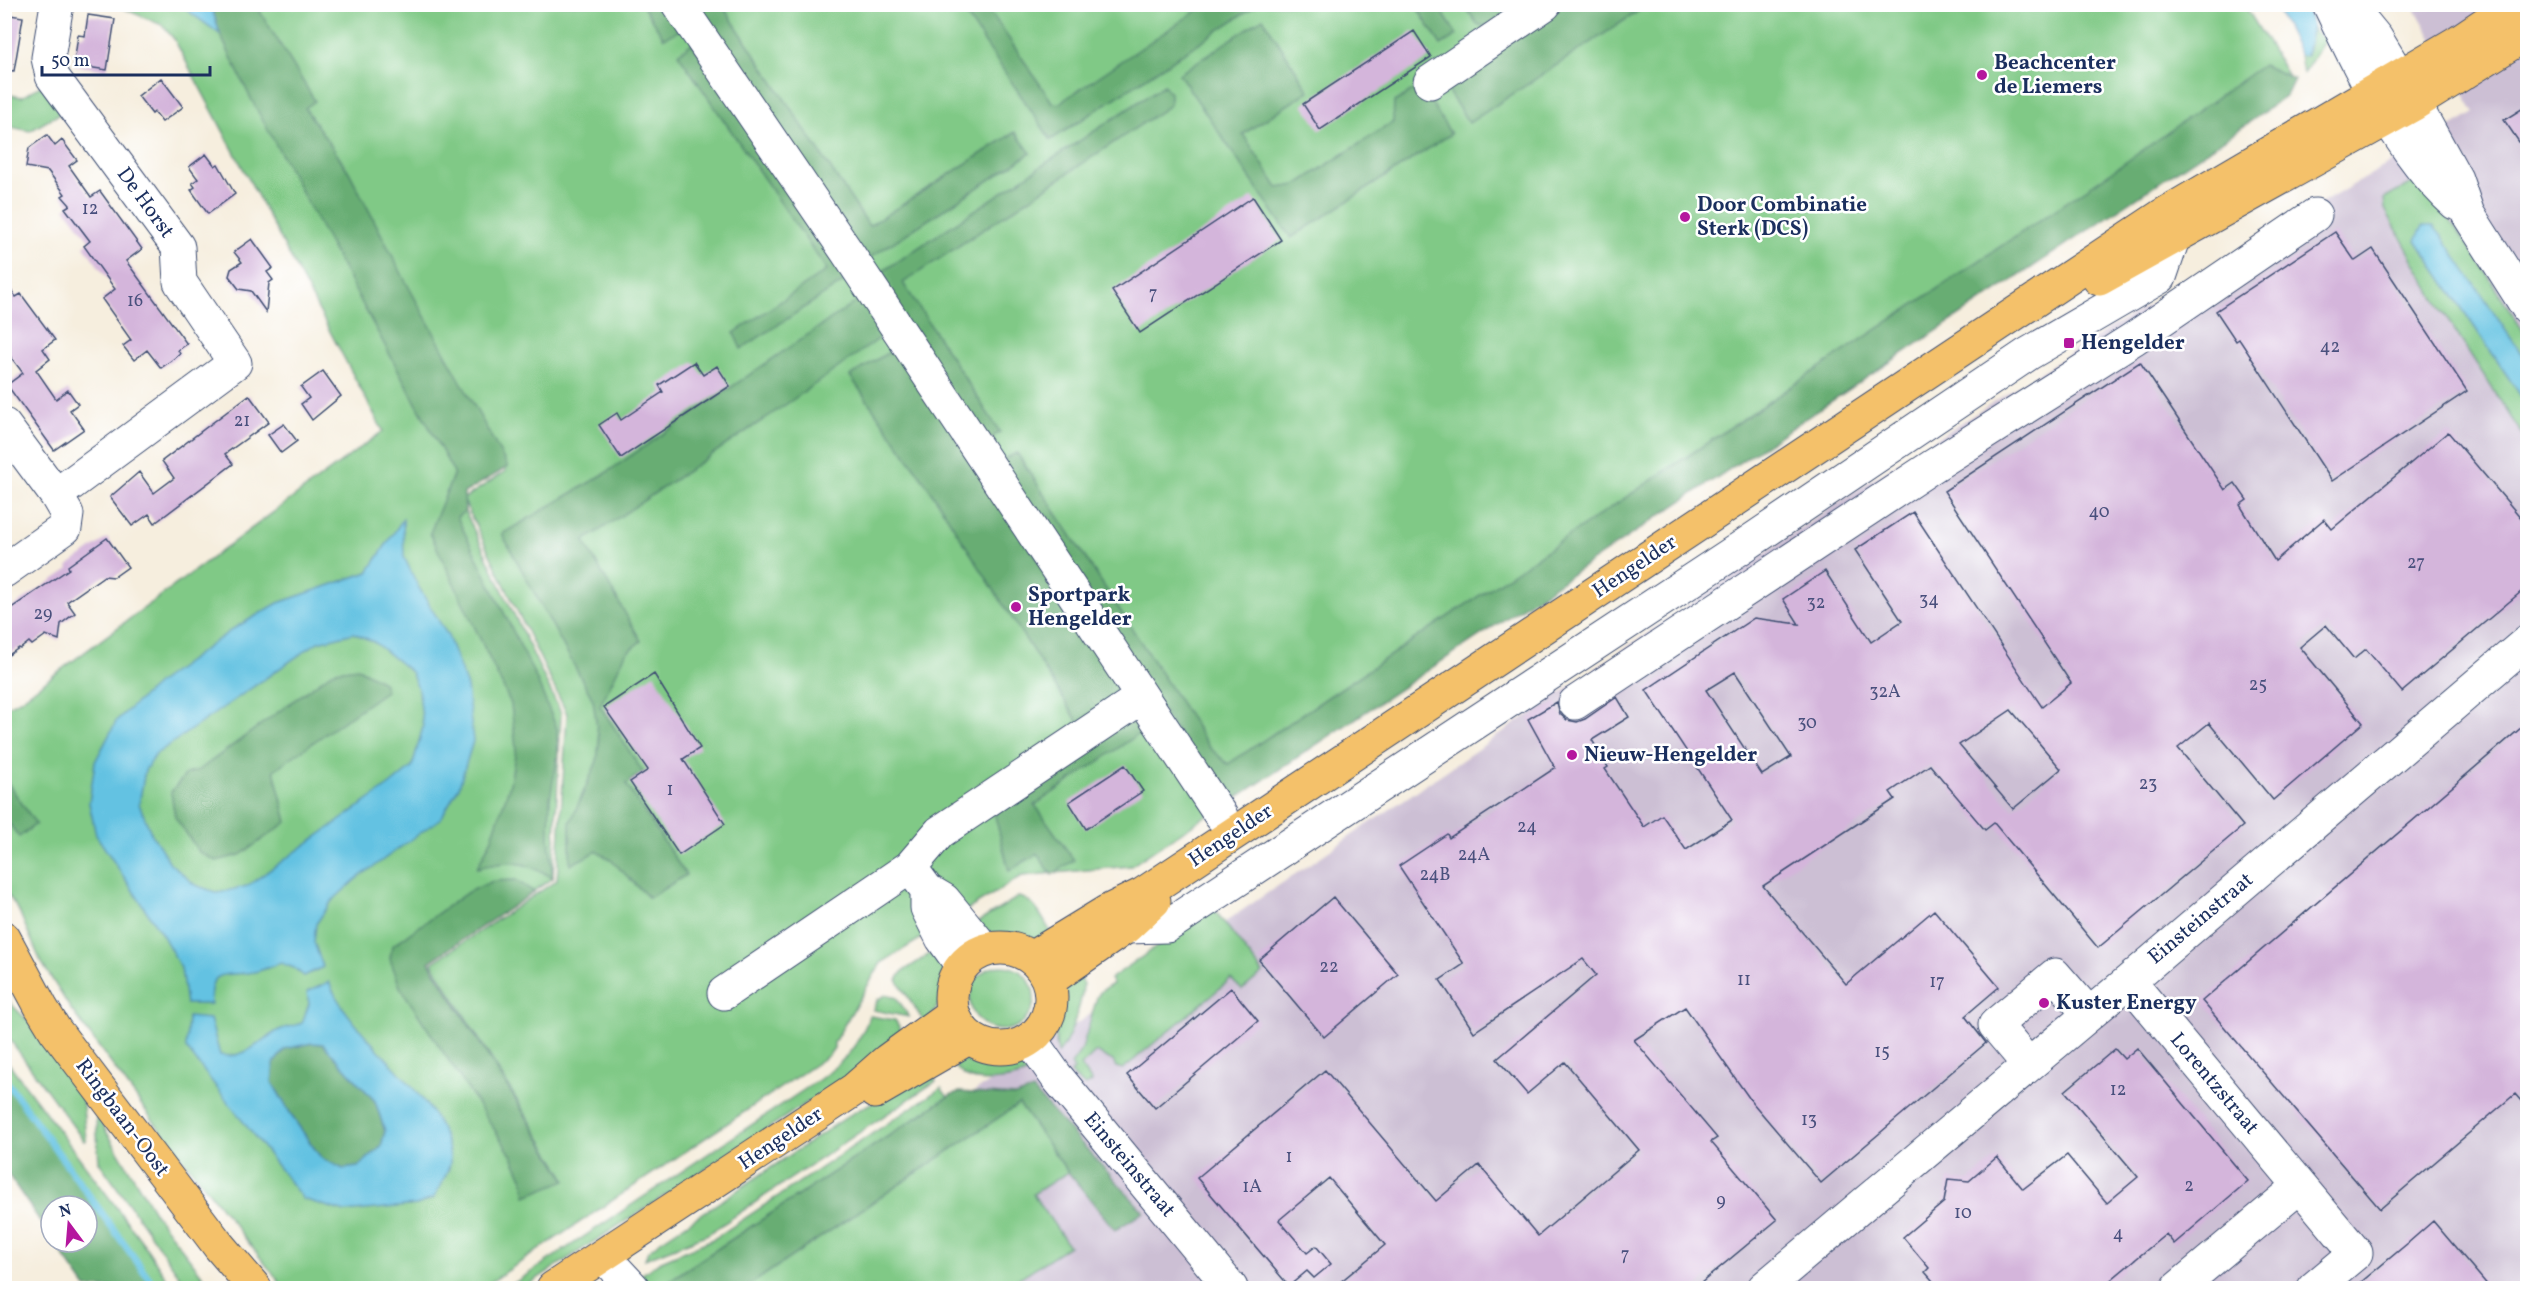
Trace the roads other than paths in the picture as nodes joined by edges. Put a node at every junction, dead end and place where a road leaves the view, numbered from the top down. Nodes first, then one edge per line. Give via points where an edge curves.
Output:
1 (57, 4) edge
2 (678, 4) edge
3 (1545, 4) edge
4 (2330, 4) edge
5 (2348, 4) edge
6 (2514, 4) edge
7 (2528, 33) edge
8 (1430, 82) dead end
9 (2394, 97) junction
10 (2315, 214) dead end
11 (2173, 239) junction
12 (2112, 306) junction
13 (2528, 308) edge
14 (2133, 339) junction
15 (4, 425) edge
16 (1910, 432) junction
17 (1933, 466) junction
18 (56, 495) junction
19 (1801, 507) junction
20 (1823, 539) junction
21 (1736, 551) junction
22 (4, 571) edge
23 (1758, 582) junction
24 (2528, 641) edge
25 (1597, 643) junction
26 (1618, 675) junction
27 (1142, 697) junction
28 (1575, 703) dead end
29 (1221, 816) dead end
30 (918, 878) junction
31 (1126, 927) junction
32 (4, 938) edge
33 (974, 958) junction
34 (1040, 970) junction
35 (2129, 981) junction
36 (4, 985) edge
37 (724, 993) dead end
38 (2090, 1014) junction
39 (961, 1025) junction
40 (1030, 1039) junction
41 (2029, 1065) junction
42 (2300, 1186) junction
43 (617, 1271) edge
44 (227, 1288) edge
45 (255, 1288) edge
46 (553, 1288) edge
47 (582, 1288) edge
48 (1231, 1288) edge
49 (1764, 1288) edge
50 (2178, 1288) edge
51 (2314, 1288) edge

1 - 18 street, De Horst via 48,58 52,76 178,247 180,282 235,363
2 - 27 street
3 - 8 street
4 - 9 street
5 - 9 street via 2376,38
6 - 9 main road, Hengelder
7 - 9 main road, Hengelder
9 - 11 main road, Hengelder
9 - 13 street via 2423,170 2468,214
9 - 34 main road, Hengelder via 2163,215 1143,894 1108,911
10 - 14 street
11 - 12 street, Hengelder via 2160,276
11 - 31 main road, Hengelder via 2012,330 1151,904
12 - 14 street
12 - 16 street, Hengelder via 2028,354
14 - 17 street
15 - 18 street
16 - 17 street
16 - 19 street, Hengelder
17 - 20 street
18 - 22 street via 67,514 65,528
19 - 20 street
19 - 21 street, Hengelder
20 - 23 street
21 - 23 street
21 - 25 street, Hengelder
23 - 26 street
24 - 35 street, Einsteinstraat
25 - 26 street
25 - 31 street, Hengelder via 1167,926
26 - 28 street
27 - 29 street
27 - 30 street via 940,832
30 - 33 street via 944,900
30 - 37 street
31 - 34 main road, Hengelder
32 - 45 main road, Ringbaan-Oost via 55,1030
33 - 34 main road via 1009,948
33 - 39 main road via 956,974 951,993
34 - 40 main road via 1050,1006 1043,1024
35 - 38 street, Einsteinstraat
35 - 42 street, Lorentzstraat
36 - 44 main road, Ringbaan-Oost via 65,1059
38 - 41 street, Einsteinstraat
38 - 41 street via 2055,975 1995,1026
39 - 40 main road via 993,1047 1018,1045
39 - 43 main road, Hengelder via 888,1086 860,1098
40 - 48 street, Einsteinstraat
41 - 49 street, Einsteinstraat
42 - 50 street
42 - 51 street, Lorentzstraat via 2356,1253
43 - 46 main road, Hengelder
43 - 47 main road, Hengelder

